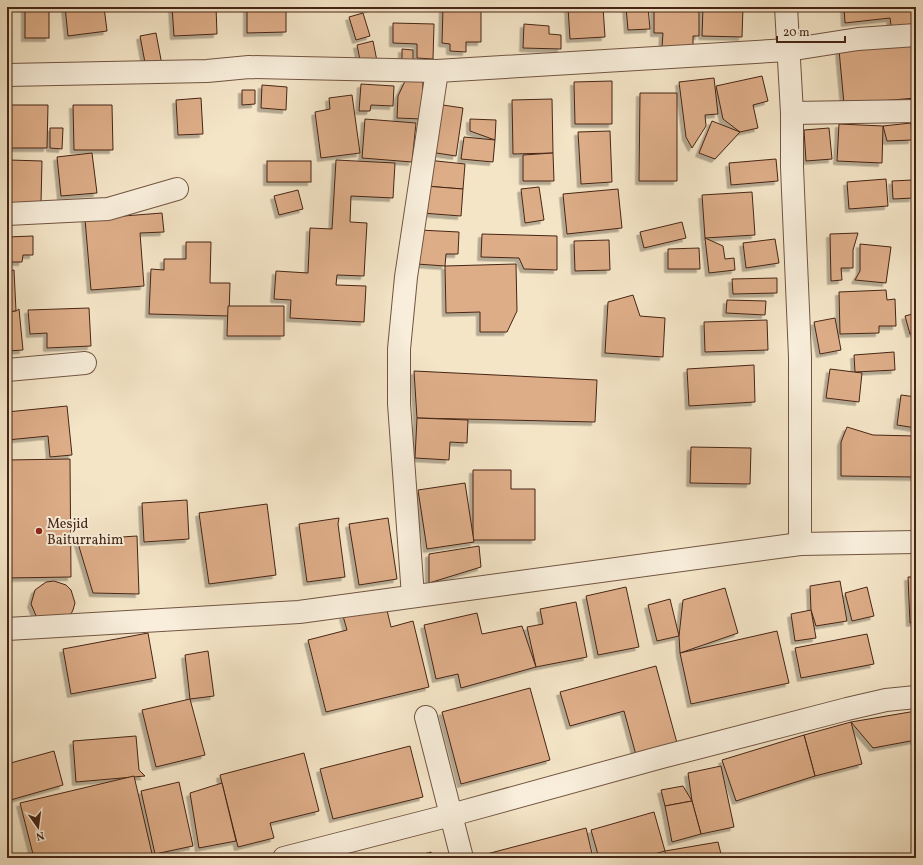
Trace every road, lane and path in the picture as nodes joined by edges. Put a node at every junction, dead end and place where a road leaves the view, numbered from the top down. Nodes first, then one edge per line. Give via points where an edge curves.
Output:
1 (786, 7) edge
2 (916, 35) edge
3 (788, 50) junction
4 (437, 71) junction
5 (7, 74) edge
6 (916, 111) edge
7 (792, 113) junction
8 (177, 189) dead end
9 (7, 214) edge
10 (85, 364) dead end
11 (7, 370) edge
12 (916, 542) edge
13 (800, 544) junction
14 (413, 596) junction
15 (7, 629) edge
16 (916, 697) edge
17 (426, 717) dead end
18 (451, 815) junction
19 (284, 858) edge
20 (462, 858) edge

1 - 3 street
2 - 3 street via 858,39
3 - 4 street
3 - 7 street
4 - 5 street via 249,67 207,71
4 - 14 street via 406,277 399,349 399,404
6 - 7 street
7 - 13 street via 800,357
8 - 9 street via 108,209
10 - 11 street
12 - 13 street
13 - 14 street
14 - 15 street via 299,612
16 - 18 street via 886,700 847,709 662,756
17 - 18 street
18 - 19 street
18 - 20 street

